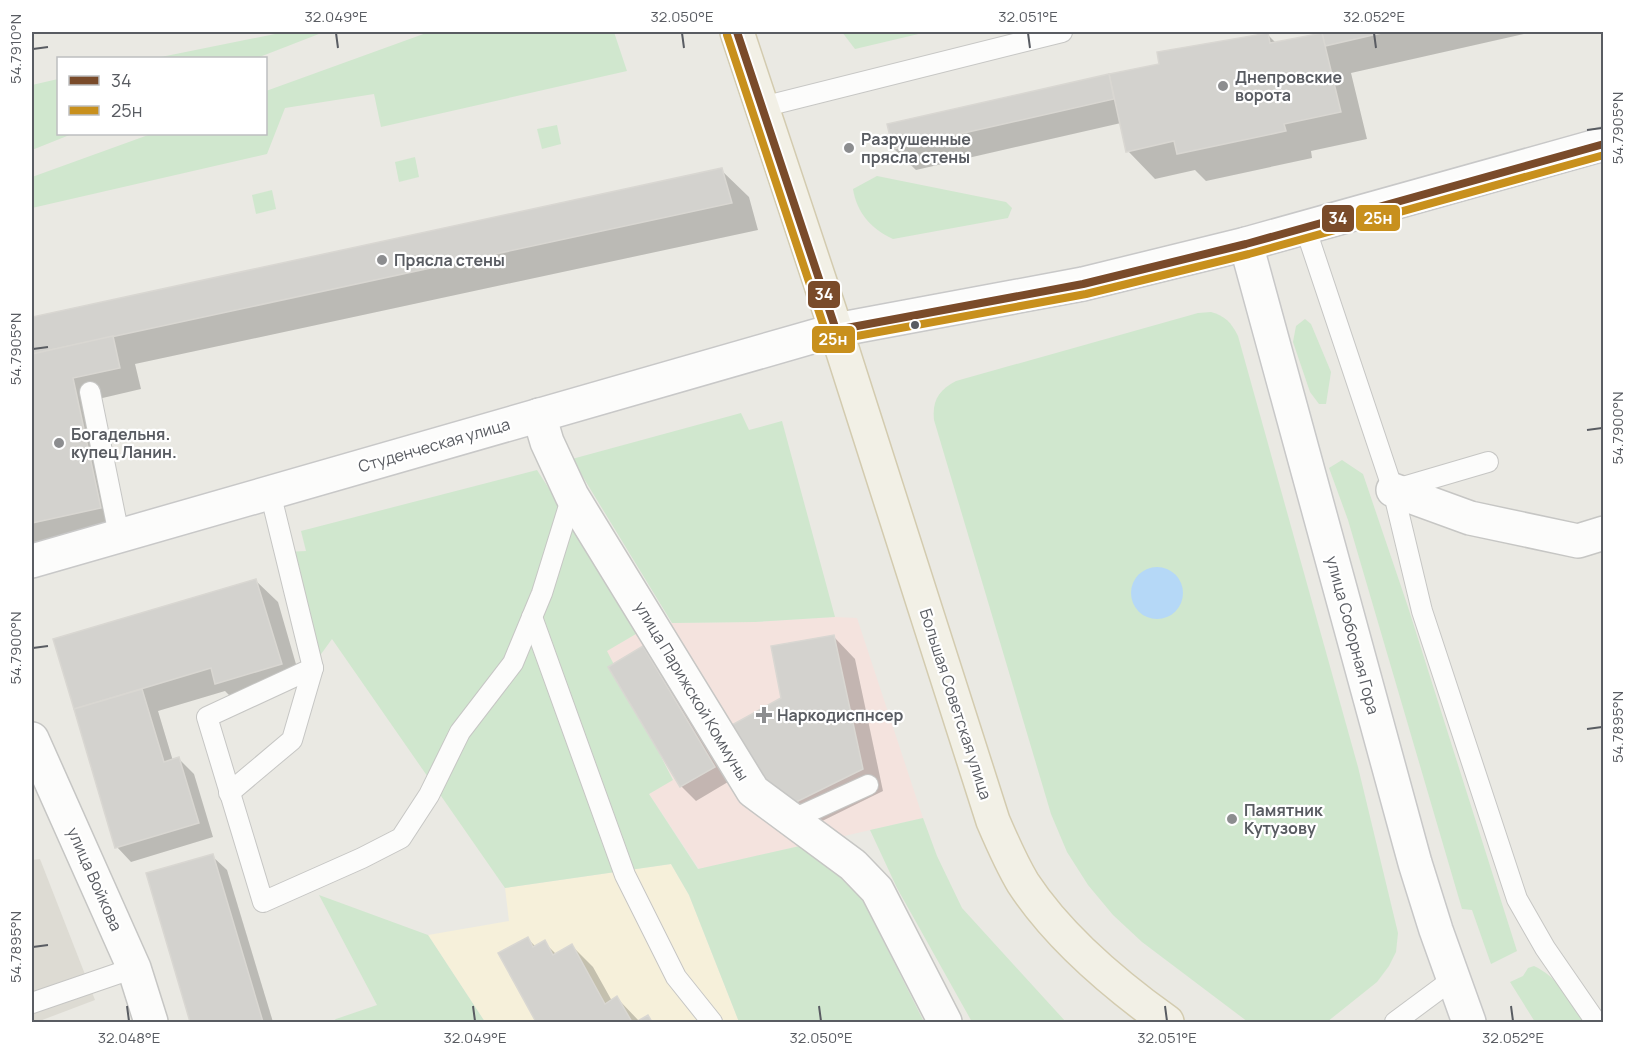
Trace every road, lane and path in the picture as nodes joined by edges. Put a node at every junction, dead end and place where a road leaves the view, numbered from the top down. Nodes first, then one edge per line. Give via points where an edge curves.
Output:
1 (737, 32) edge
2 (1062, 32) edge
3 (762, 107) junction
4 (1604, 144) edge
5 (1305, 227) junction
6 (1246, 244) junction
7 (836, 330) junction
8 (90, 392) dead end
9 (539, 415) junction
10 (1488, 462) dead end
11 (1393, 490) junction
12 (270, 492) junction
13 (572, 496) junction
14 (1604, 533) edge
15 (119, 535) junction
16 (32, 561) edge
17 (532, 617) junction
18 (313, 668) junction
19 (32, 739) edge
20 (868, 785) dead end
21 (229, 793) junction
22 (791, 820) junction
23 (134, 968) junction
24 (1453, 979) junction
25 (32, 1003) edge
26 (151, 1023) edge
27 (712, 1023) edge
28 (945, 1023) edge
29 (1167, 1023) edge
30 (1395, 1023) edge
31 (1469, 1023) edge
32 (1596, 1023) edge

1 - 3 main road, Большая Советская улица
2 - 3 lane
3 - 7 main road, Большая Советская улица
4 - 5 main road, Студенческая улица
5 - 6 main road, Студенческая улица
5 - 11 lane
6 - 7 main road, Студенческая улица via 1083,284
6 - 24 main road, улица Соборная Гора via 1415,863
7 - 9 main road, Студенческая улица
7 - 29 main road, Большая Советская улица via 1006,853 1023,883 1072,941 1131,996
8 - 15 lane
9 - 12 main road, Студенческая улица
9 - 13 main road, улица Парижской Коммуны
10 - 11 lane
11 - 14 main road via 1470,518 1578,541
11 - 32 lane via 1422,611 1517,899
12 - 15 main road, Студенческая улица
12 - 18 lane
13 - 17 lane
13 - 22 main road, улица Парижской Коммуны via 753,791
15 - 16 main road, Студенческая улица
17 - 21 lane via 513,663 460,732 429,795 401,838 263,903
17 - 27 lane via 625,875 676,977
18 - 21 lane via 292,740
18 - 21 lane via 207,717
19 - 23 main road, улица Войкова
20 - 22 lane
22 - 28 main road, улица Парижской Коммуны via 853,865 877,890
23 - 25 lane
23 - 26 main road, улица Войкова
24 - 30 lane
24 - 31 main road, улица Соборная Гора

